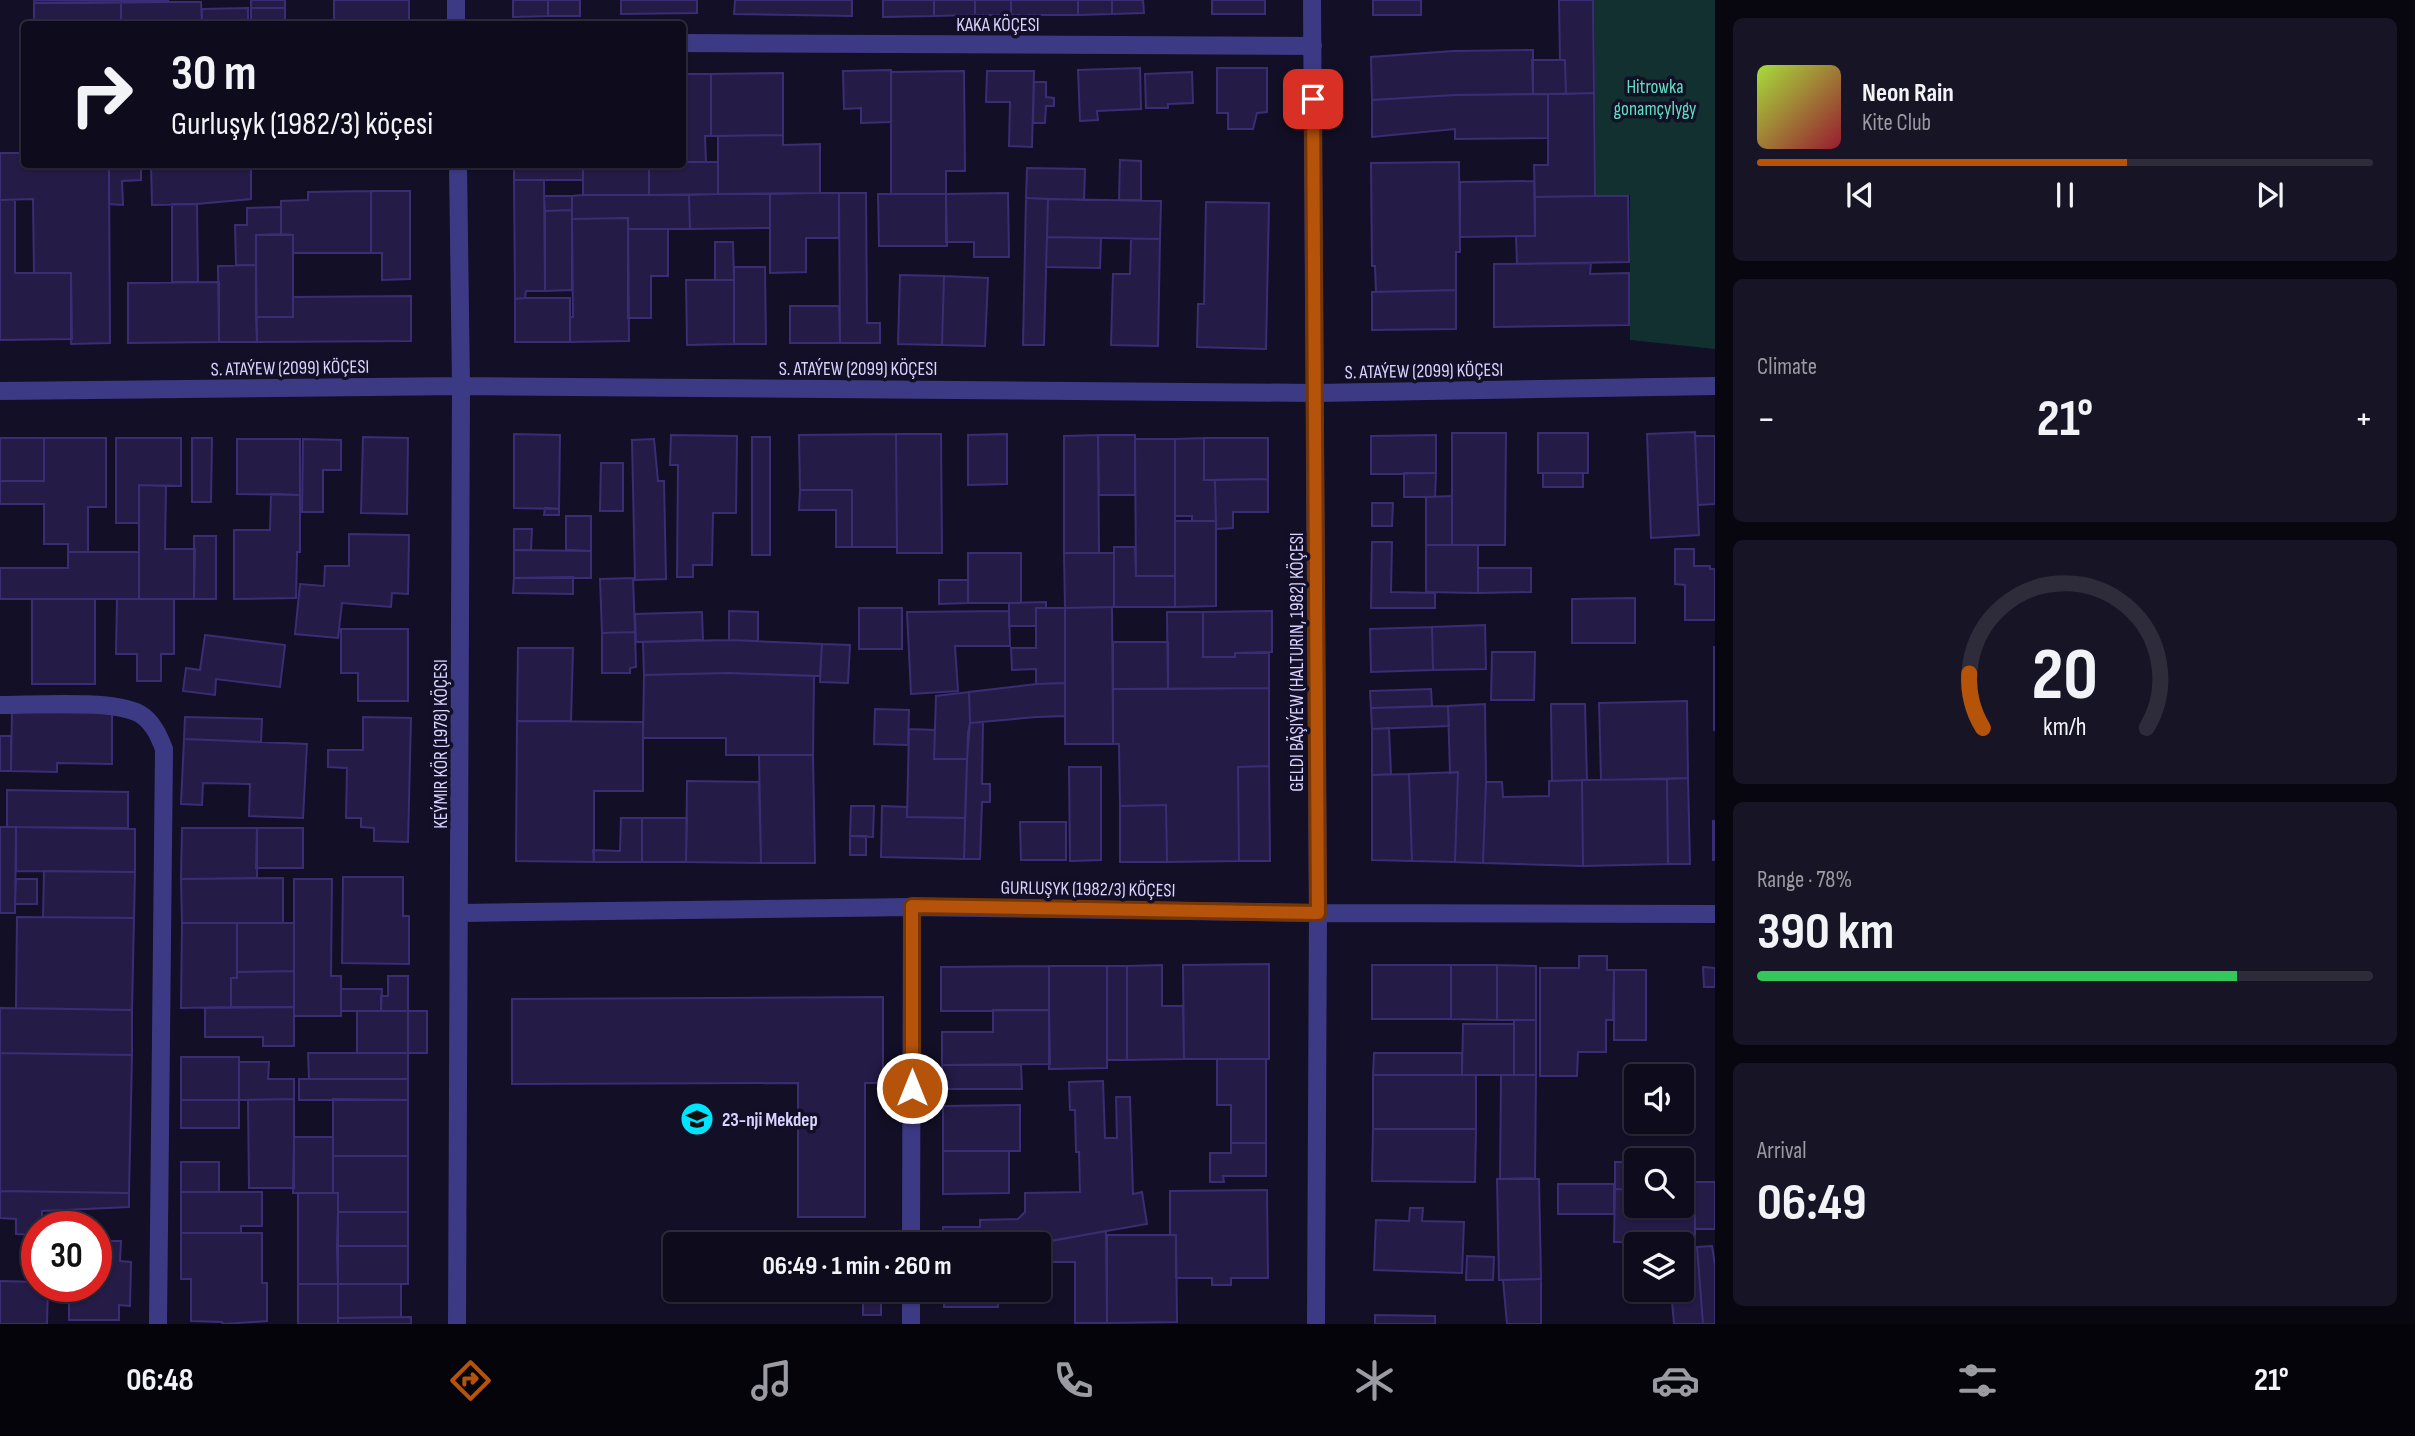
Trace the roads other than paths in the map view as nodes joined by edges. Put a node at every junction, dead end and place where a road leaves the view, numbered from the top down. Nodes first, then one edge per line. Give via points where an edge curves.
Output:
1 (456, 0) edge
2 (1312, 0) edge
3 (456, 21) edge
4 (686, 43) edge
5 (1313, 46) junction
6 (458, 168) edge
7 (461, 386) junction
8 (1715, 386) edge
9 (0, 391) edge
10 (1316, 393) junction
11 (0, 705) edge
12 (912, 906) junction
13 (460, 913) junction
14 (1318, 913) junction
15 (1715, 914) edge
16 (911, 1232) edge
17 (911, 1302) edge
18 (158, 1324) edge
19 (457, 1324) edge
20 (911, 1324) edge
21 (1316, 1324) edge

1 - 3 street
2 - 5 street, GELDI BÄŞIÝEW (HALTURIN, 1982) KÖÇESI
4 - 5 street, KAKA KÖÇESI
5 - 10 street, GELDI BÄŞIÝEW (HALTURIN, 1982) KÖÇESI
6 - 7 street, KEÝMIR KÖR (1978) KÖÇESI
7 - 9 street, S. ATAÝEW (2099) KÖÇESI
7 - 10 street, S. ATAÝEW (2099) KÖÇESI
7 - 13 street, KEÝMIR KÖR (1978) KÖÇESI
8 - 10 street, S. ATAÝEW (2099) KÖÇESI
10 - 14 street, GELDI BÄŞIÝEW (HALTURIN, 1982) KÖÇESI
11 - 18 street via 119,706 142,715 157,731 164,749
12 - 13 street, GURLUŞYK (1982/3) KÖÇESI
12 - 14 street, GURLUŞYK (1982/3) KÖÇESI
12 - 16 street
13 - 19 street, KEÝMIR KÖR (1978) KÖÇESI
14 - 15 street, GURLUŞYK (1982/3) KÖÇESI
14 - 21 street, GELDI BÄŞIÝEW (HALTURIN, 1982) KÖÇESI
17 - 20 street

